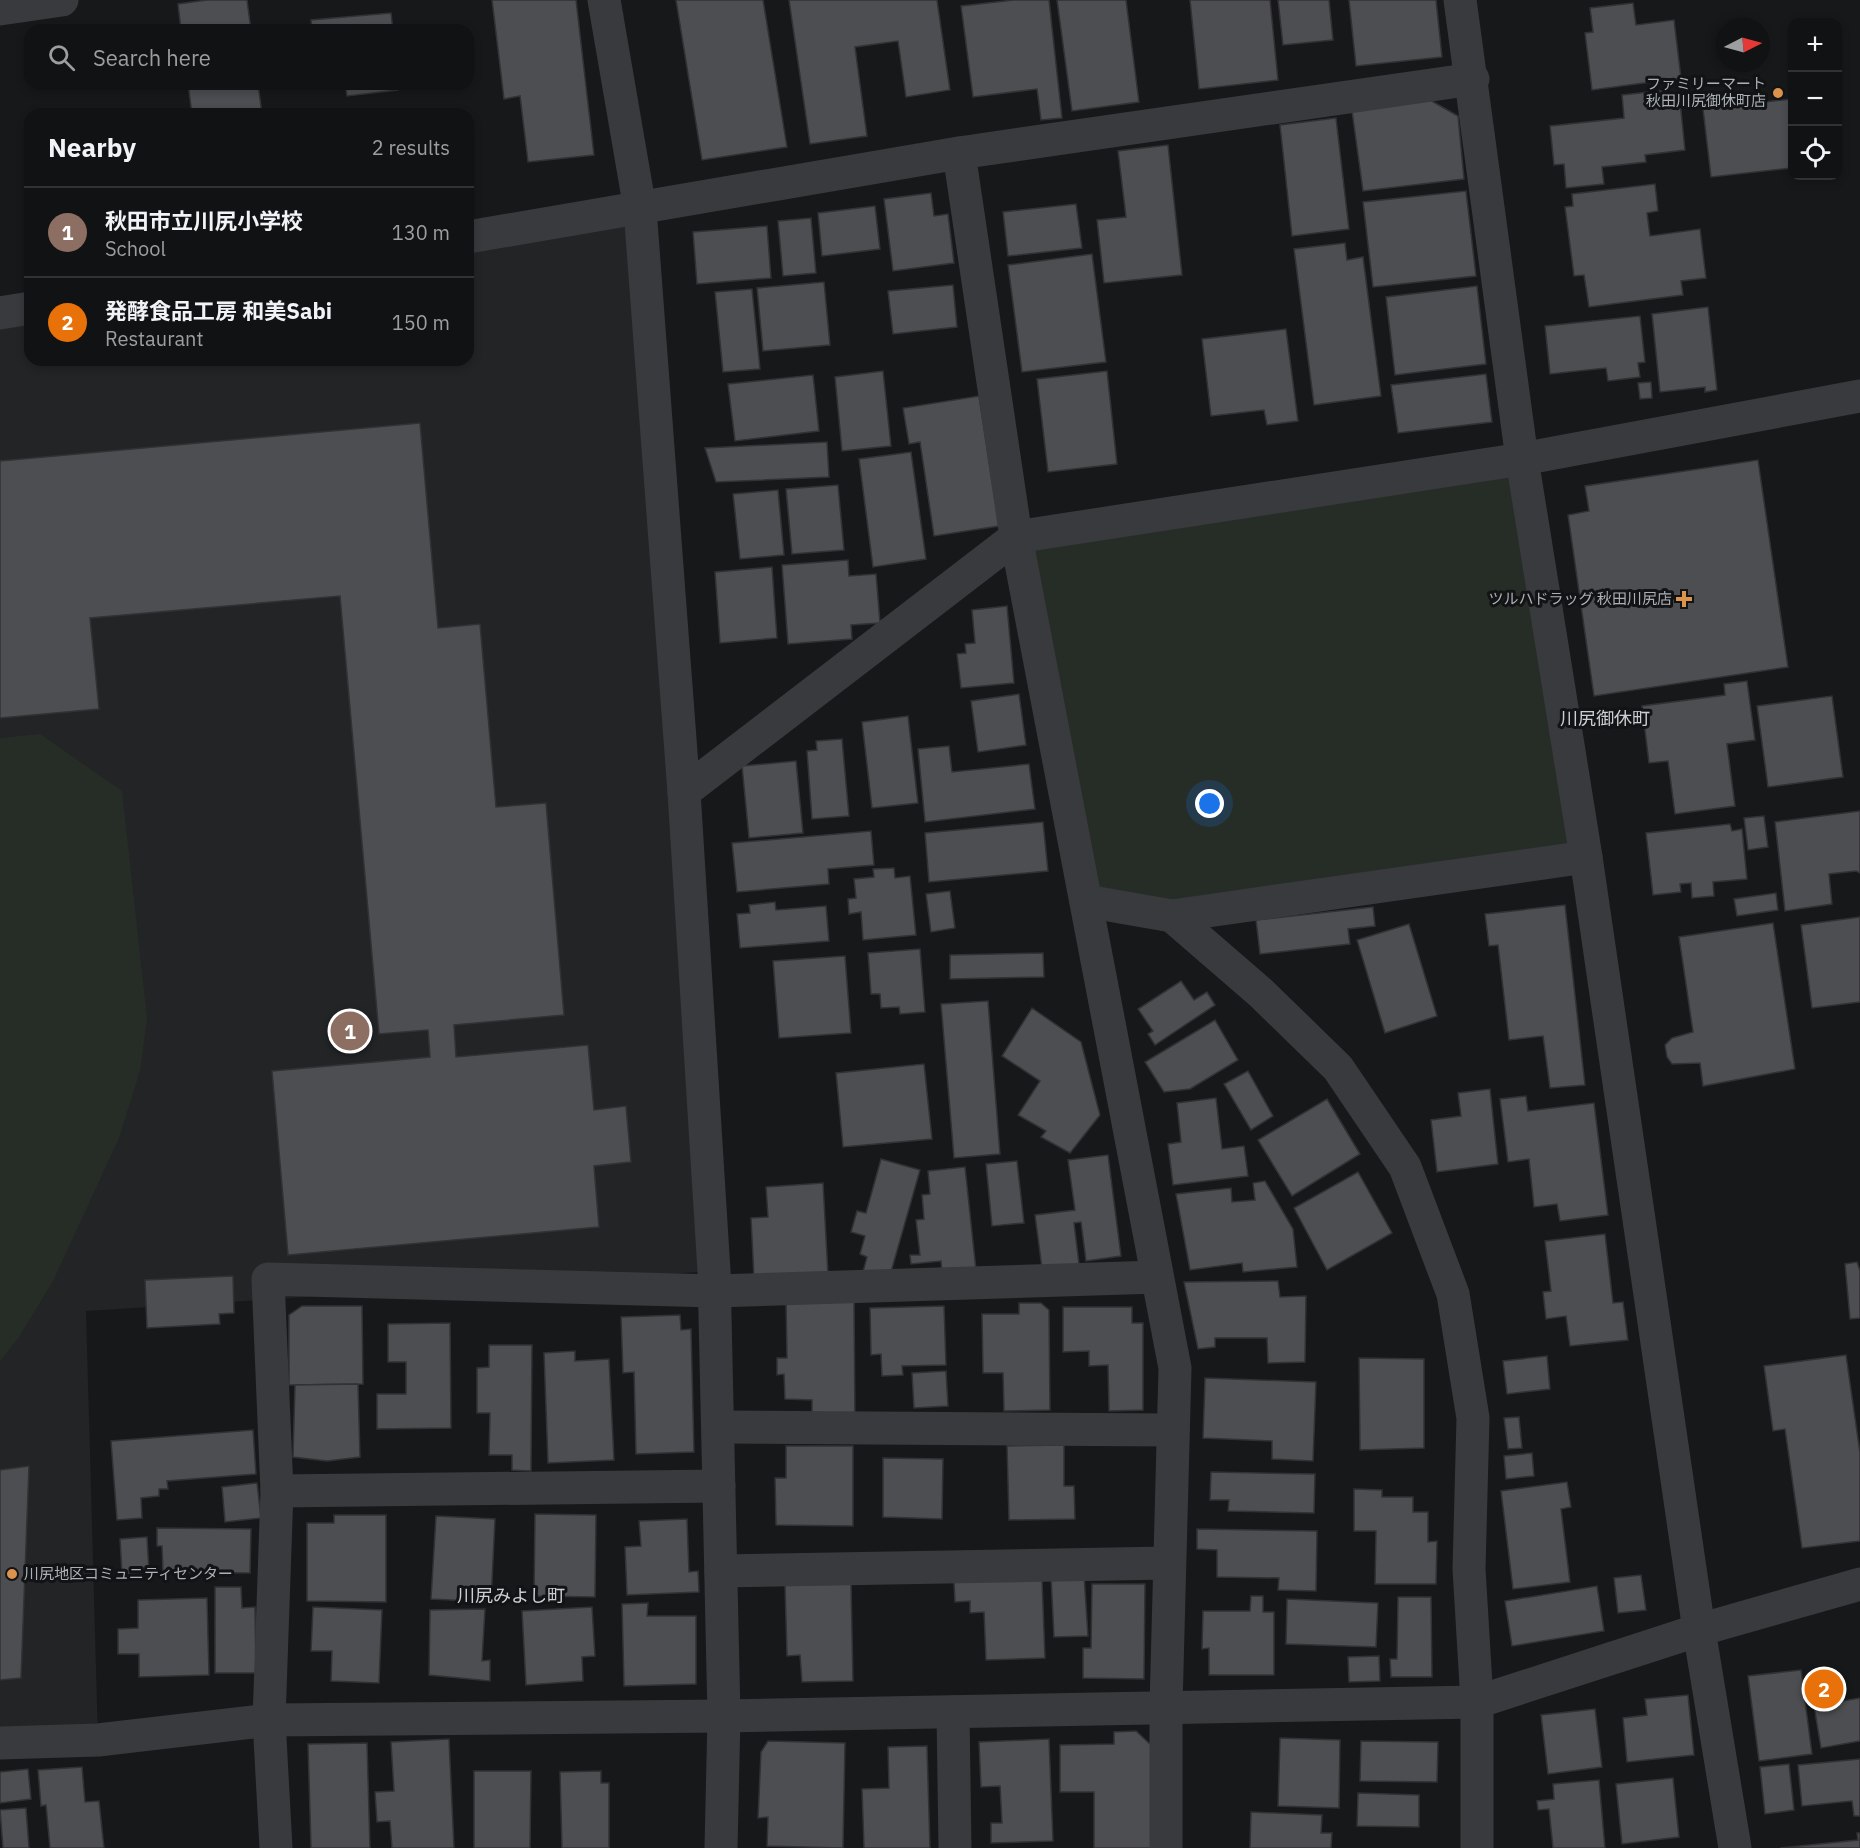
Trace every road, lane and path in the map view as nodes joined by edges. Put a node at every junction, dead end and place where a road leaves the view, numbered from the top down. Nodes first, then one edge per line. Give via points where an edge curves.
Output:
1 (62, 0) edge
2 (604, 0) edge
3 (1460, 0) edge
4 (0, 9) edge
5 (1473, 80) junction
6 (959, 153) junction
7 (640, 209) junction
8 (474, 236) edge
9 (24, 309) edge
10 (0, 313) edge
11 (1860, 396) edge
12 (1522, 459) junction
13 (1016, 537) junction
14 (684, 792) junction
15 (1586, 857) junction
16 (1086, 901) junction
17 (1172, 916) junction
18 (1157, 1277) junction
19 (715, 1291) junction
20 (718, 1427) junction
21 (1173, 1430) junction
22 (719, 1486) junction
23 (277, 1491) junction
24 (1169, 1563) junction
25 (721, 1571) junction
26 (1860, 1584) edge
27 (1699, 1630) junction
28 (1477, 1702) junction
29 (1166, 1707) junction
30 (953, 1712) junction
31 (724, 1716) junction
32 (269, 1720) junction
33 (0, 1743) edge
34 (276, 1848) edge
35 (721, 1848) edge
36 (955, 1848) edge
37 (1166, 1848) edge
38 (1477, 1848) edge
39 (1735, 1848) edge

1 - 4 street
2 - 7 street
3 - 5 street
5 - 6 street
5 - 12 street
6 - 7 street
6 - 13 street
7 - 8 street
7 - 14 street
9 - 10 street
11 - 12 street
12 - 13 street
12 - 15 street
13 - 14 street
13 - 16 street
14 - 19 street
15 - 17 street
15 - 27 street
16 - 17 street
16 - 18 street
17 - 28 street via 1261,993 1338,1068 1405,1167 1453,1294 1473,1418 1469,1569
18 - 19 street
18 - 21 street via 1175,1368
19 - 20 street
19 - 23 street via 268,1279
20 - 21 street
20 - 22 street
21 - 24 street
22 - 23 street
22 - 25 street
23 - 32 street
24 - 25 street
24 - 29 street
25 - 31 street
26 - 27 street
27 - 28 street
27 - 39 street
28 - 29 street
28 - 38 street
29 - 30 street
29 - 37 street
30 - 31 street
30 - 36 street
31 - 32 street
31 - 35 street
32 - 33 street via 98,1740
32 - 34 street

